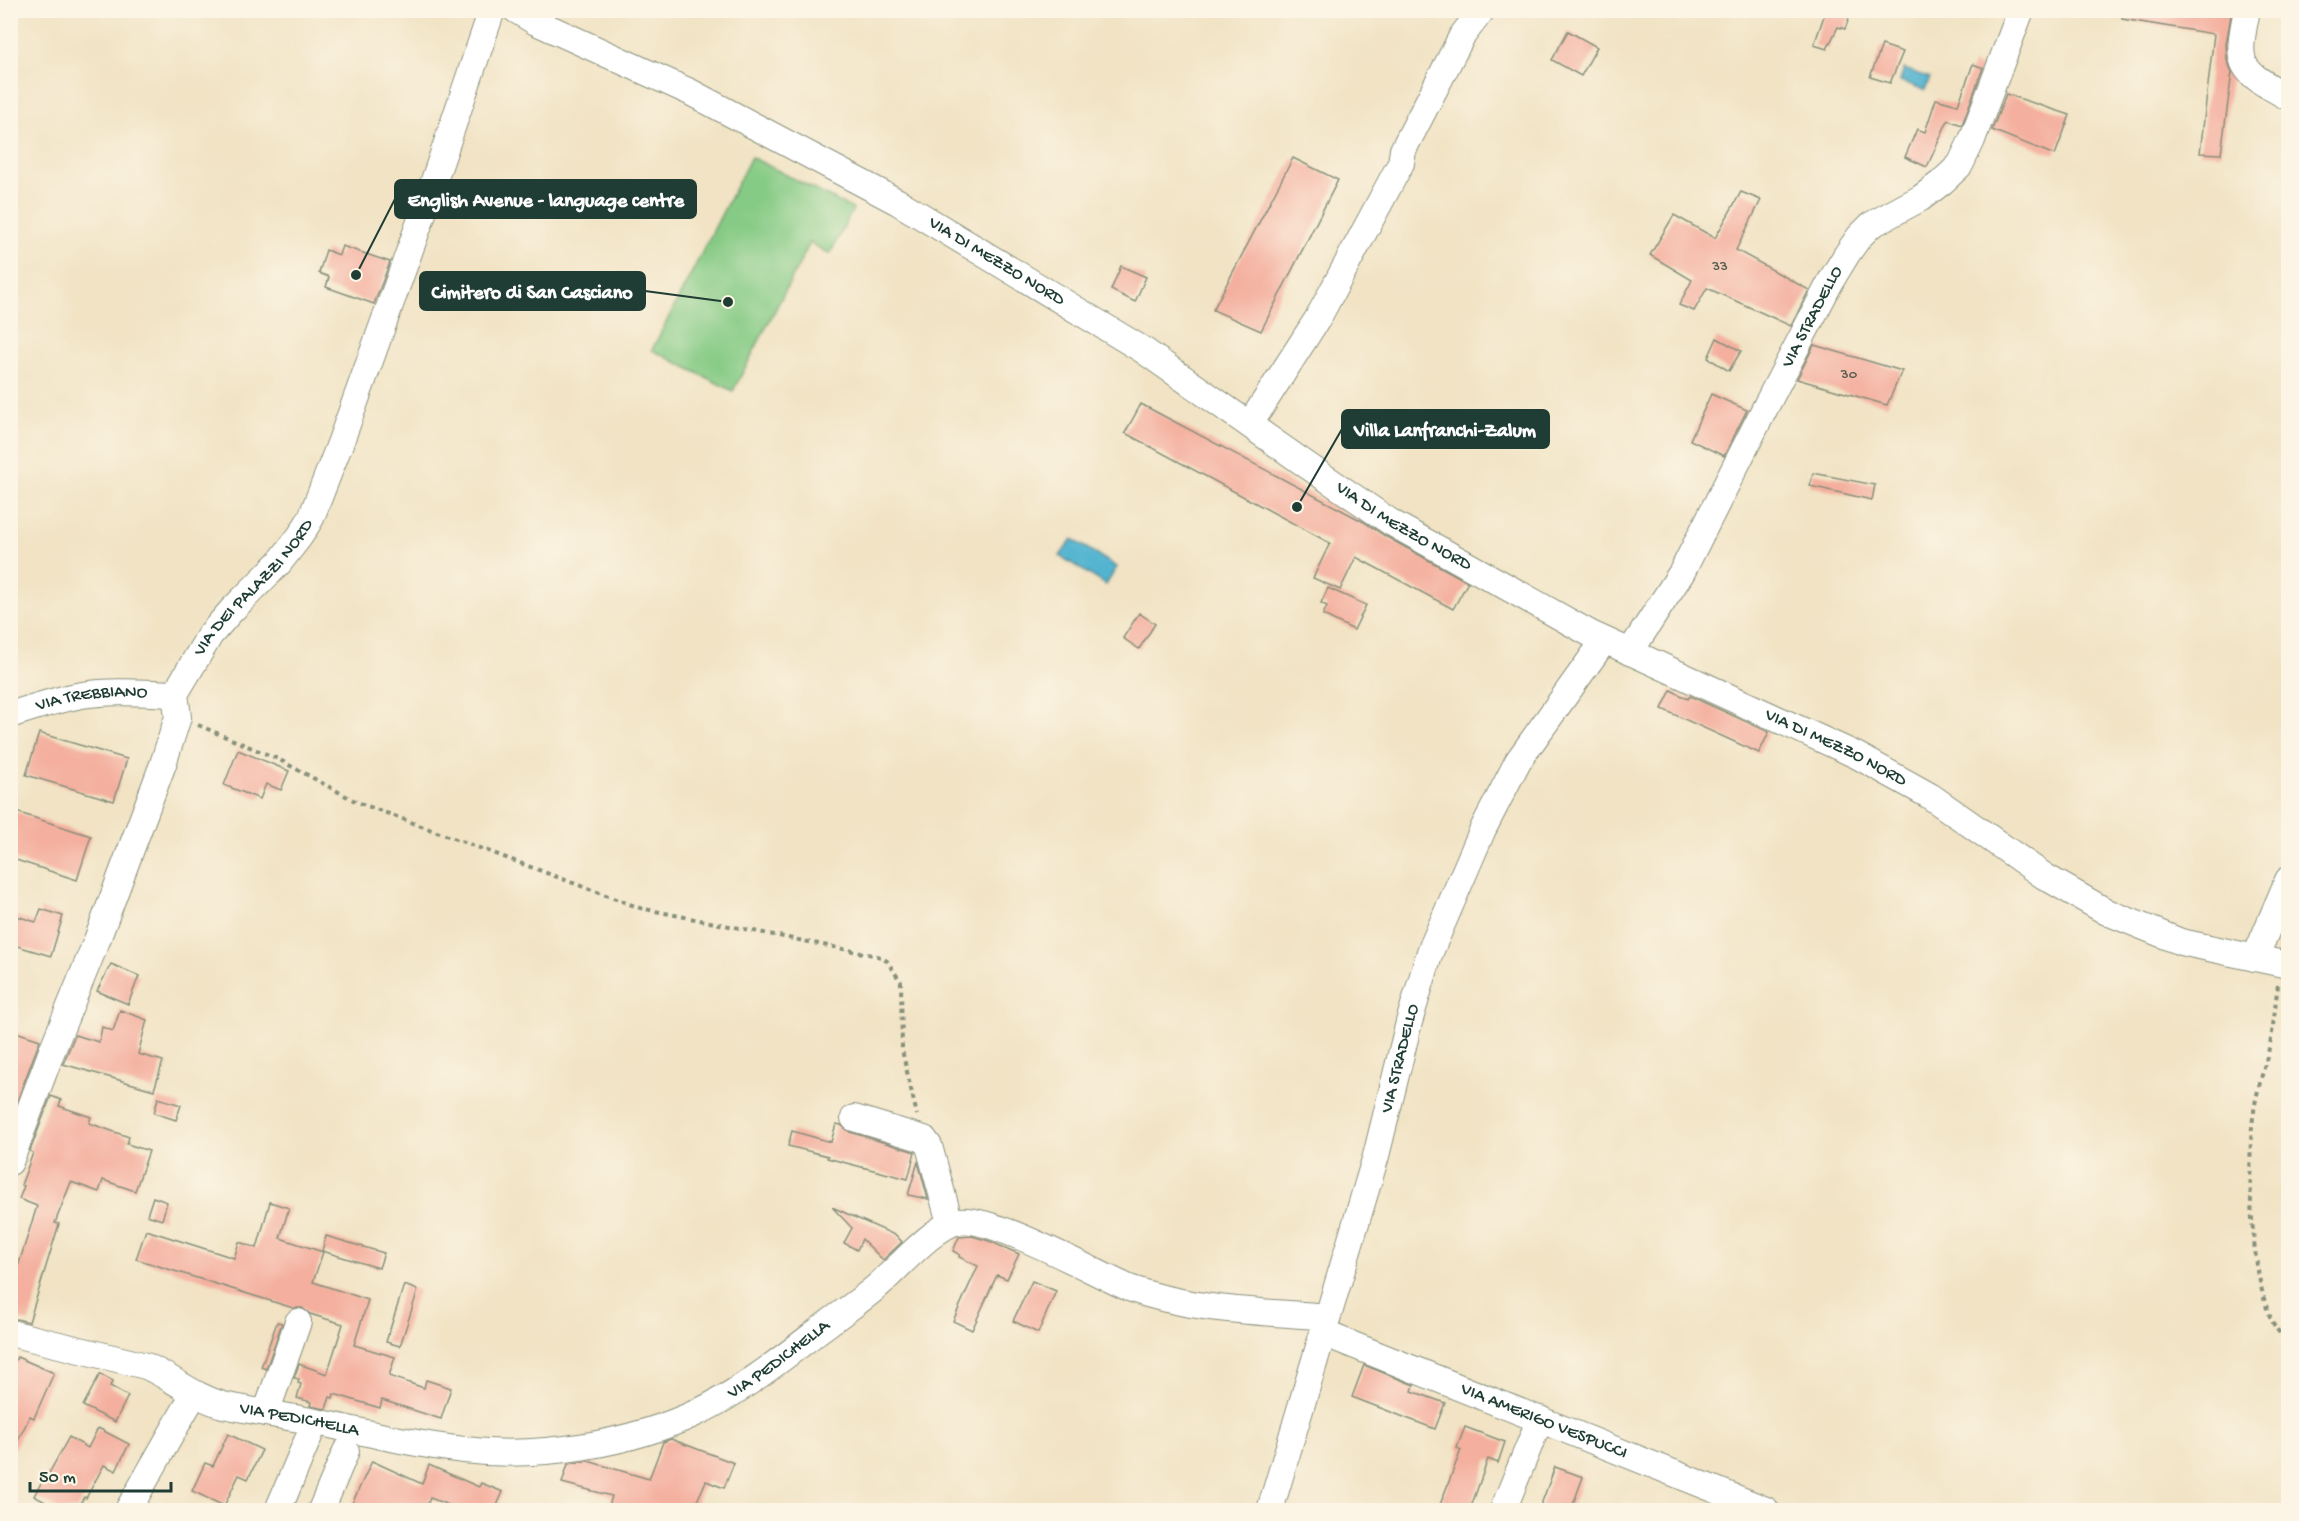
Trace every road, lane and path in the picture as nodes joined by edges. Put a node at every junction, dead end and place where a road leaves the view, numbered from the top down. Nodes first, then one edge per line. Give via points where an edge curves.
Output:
1 (492, 10) edge
2 (516, 10) edge
3 (1482, 10) edge
4 (2021, 10) edge
5 (2247, 10) edge
6 (2289, 97) edge
7 (1250, 424) junction
8 (1604, 641) junction
9 (1630, 652) junction
10 (177, 705) junction
11 (10, 715) edge
12 (2289, 880) edge
13 (2255, 958) junction
14 (2285, 964) edge
15 (855, 1118) dead end
16 (924, 1139) junction
17 (10, 1162) edge
18 (950, 1223) junction
19 (298, 1322) dead end
20 (1325, 1325) junction
21 (10, 1333) edge
22 (2289, 1342) edge
23 (194, 1394) junction
24 (266, 1413) junction
25 (1540, 1419) junction
26 (315, 1422) junction
27 (346, 1450) dead end
28 (287, 1508) edge
29 (1759, 1509) edge
30 (128, 1510) edge
31 (321, 1510) edge
32 (1270, 1510) edge
33 (1503, 1510) edge

1 - 10 street, VIA DEI PALAZZI NORD via 417,230 311,518 279,563 210,635
2 - 7 street, VIA DI MEZZO NORD via 690,92 898,202 1143,350
3 - 7 street via 1462,36 1403,150 1401,163 1318,318
4 - 9 street, VIA STRADELLO via 1960,165 1921,198 1871,225 1853,245 1682,572
5 - 6 street via 2241,39 2243,62 2255,80
7 - 8 street, VIA DI MEZZO NORD via 1392,523
8 - 9 street, VIA DI MEZZO NORD
8 - 20 street, VIA STRADELLO via 1518,761 1483,829 1430,952 1408,1022 1380,1142
9 - 13 street, VIA DI MEZZO NORD via 1890,774 1939,802 2044,876 2107,912 2181,942
10 - 11 street, VIA TREBBIANO via 122,692 85,694
10 - 16 path via 357,802 640,908 887,960 901,982 902,1050
10 - 17 street, VIA DEI PALAZZI NORD via 164,764
12 - 13 street
13 - 14 street, VIA DI MEZZO NORD
14 - 22 path via 2254,1109 2250,1177 2260,1276 2276,1328
15 - 16 street
16 - 18 street
18 - 20 street via 970,1220 999,1228 1151,1296
18 - 26 street, VIA PEDICHELLA via 874,1289 780,1359 711,1406 645,1431 560,1450 478,1452
19 - 24 street
20 - 25 street, VIA AMERIGO VESPUCCI
20 - 32 street, VIA STRADELLO
21 - 23 street via 146,1366
23 - 24 street, VIA PEDICHELLA via 223,1405
23 - 30 street
24 - 26 street, VIA PEDICHELLA
25 - 29 street, VIA AMERIGO VESPUCCI
25 - 33 street
26 - 28 street
27 - 31 street

